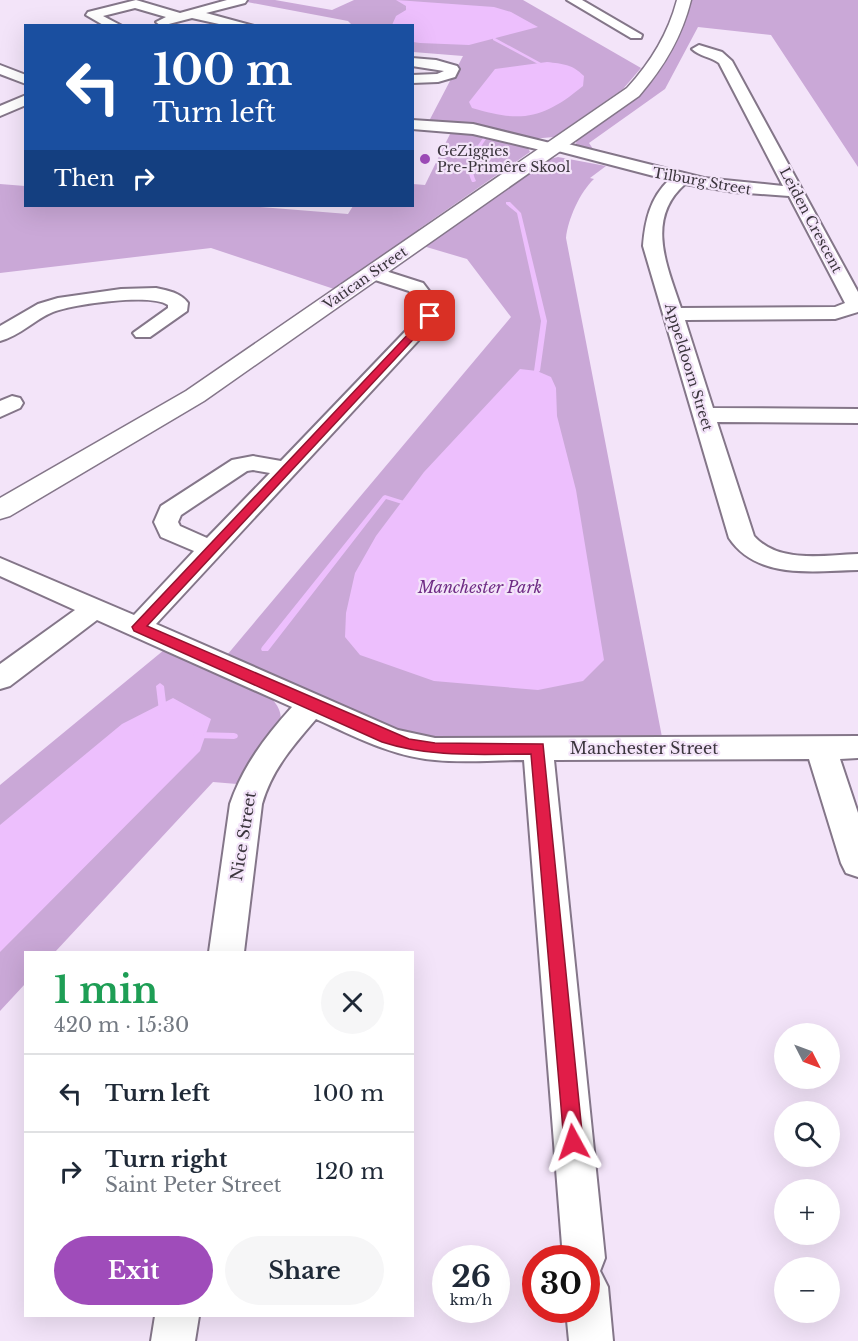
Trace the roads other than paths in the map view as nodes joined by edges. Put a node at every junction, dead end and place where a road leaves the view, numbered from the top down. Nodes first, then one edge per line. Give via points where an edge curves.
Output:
1 (241, 0) edge
2 (573, 0) edge
3 (684, 0) edge
4 (185, 16) junction
5 (112, 24) edge
6 (157, 24) edge
7 (235, 24) edge
8 (636, 35) dead end
9 (699, 49) dead end
10 (414, 62) edge
11 (16, 63) dead end
12 (0, 68) edge
13 (24, 79) edge
14 (414, 79) edge
15 (24, 100) edge
16 (0, 112) edge
17 (414, 124) edge
18 (552, 148) junction
19 (680, 178) junction
20 (795, 191) junction
21 (373, 273) junction
22 (672, 314) junction
23 (143, 333) dead end
24 (0, 335) edge
25 (705, 415) junction
26 (858, 416) edge
27 (287, 469) junction
28 (0, 510) edge
29 (212, 549) junction
30 (858, 562) edge
31 (0, 566) edge
32 (95, 608) junction
33 (138, 627) junction
34 (0, 679) edge
35 (312, 704) junction
36 (821, 747) junction
37 (858, 747) edge
38 (538, 748) junction
39 (858, 863) edge
40 (226, 951) edge
41 (583, 1245) edge
42 (177, 1317) edge
43 (589, 1323) edge
44 (173, 1341) edge
45 (591, 1341) edge

1 - 4 street
2 - 8 street
3 - 18 street, Vatican Street via 676,28 646,78 633,92
4 - 5 street via 130,4 92,15
4 - 6 street
4 - 7 street
9 - 20 street, Leiden Crescent via 725,61
10 - 14 street via 452,69 450,74 438,78
11 - 12 street
12 - 13 street
15 - 16 street
17 - 18 street, Tilburg Street via 481,131
18 - 19 street, Tilburg Street via 622,168
18 - 21 street, Vatican Street
19 - 20 street, Tilburg Street via 733,189
19 - 22 street, Appeldoorn Street via 659,203 652,246
20 - 22 street, Leiden Crescent via 855,301 853,307 835,314
21 - 27 street via 416,287 432,313
21 - 28 street, Vatican Street via 195,396
22 - 25 street, Appeldoorn Street
23 - 24 street via 177,311 175,299 147,293 58,304
25 - 26 street
25 - 30 street, Appeldoorn Street via 742,538 751,549 783,562
27 - 29 street
27 - 29 street via 253,462 240,465 170,511 166,522 170,531
29 - 33 street
31 - 32 street, Manchester Street
32 - 33 street, Manchester Street
32 - 34 street
33 - 35 street, Manchester Street
35 - 38 street, Manchester Street via 408,744 435,748
35 - 40 street, Nice Street via 267,755 251,782
36 - 37 street, Manchester Street
36 - 38 street, Manchester Street
36 - 39 street
38 - 41 street
42 - 44 street
43 - 45 street

